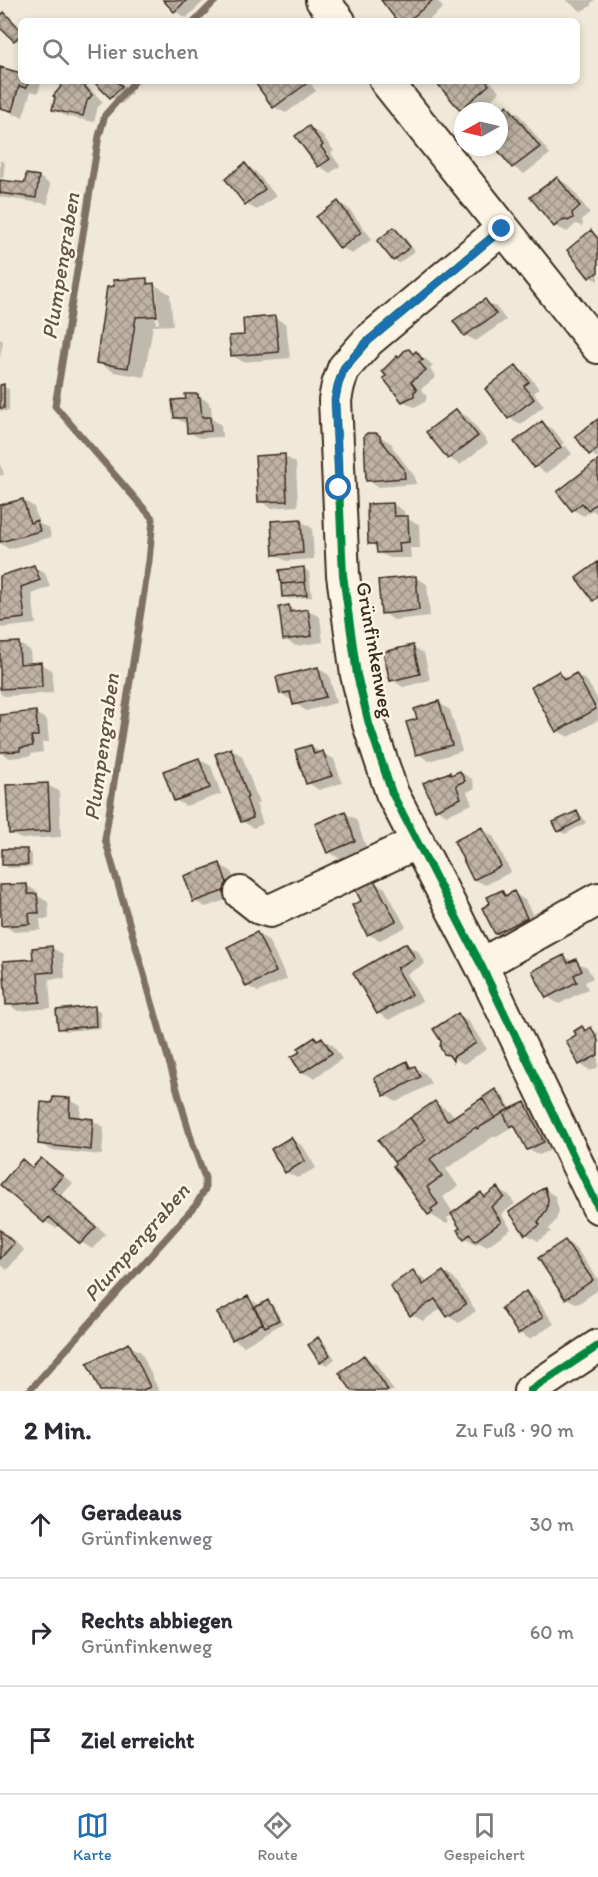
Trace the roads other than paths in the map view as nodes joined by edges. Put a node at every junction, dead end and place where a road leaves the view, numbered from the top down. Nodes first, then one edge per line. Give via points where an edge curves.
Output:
1 (322, 0) edge
2 (337, 18) edge
3 (388, 84) edge
4 (502, 229) junction
5 (598, 347) edge
6 (418, 842) junction
7 (241, 894) dead end
8 (598, 899) edge
9 (481, 965) junction
10 (598, 1207) edge
11 (596, 1353) edge
12 (530, 1391) edge

1 - 2 street
3 - 4 street
4 - 5 street
4 - 6 street, Grünfinkenweg via 368,341 344,368 335,400 343,575 357,675 392,793
6 - 7 street via 270,911
6 - 9 street, Grünfinkenweg
8 - 9 street
9 - 10 street, Grünfinkenweg
11 - 12 street

